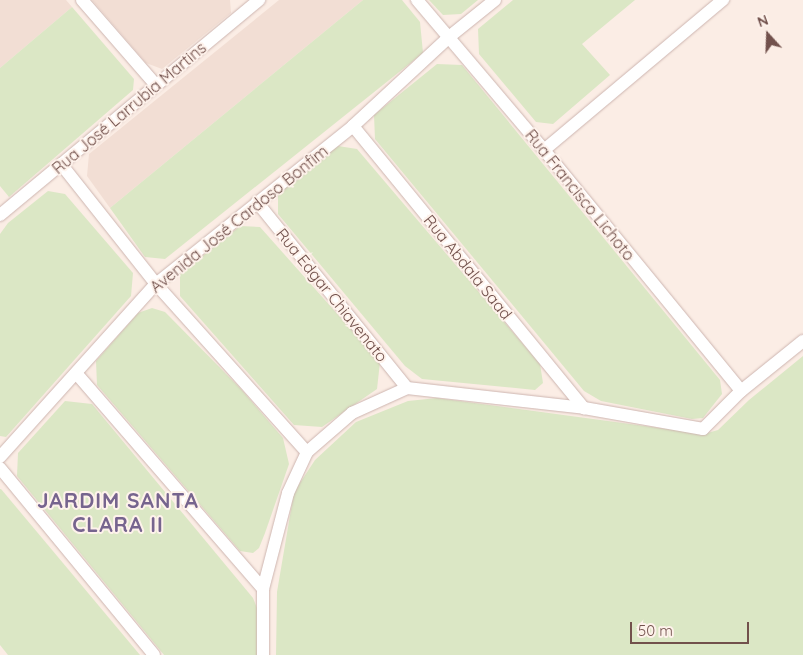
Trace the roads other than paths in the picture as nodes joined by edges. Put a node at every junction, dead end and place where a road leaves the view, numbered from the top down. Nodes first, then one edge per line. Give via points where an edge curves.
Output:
1 (82, 0) edge
2 (417, 0) edge
3 (495, 0) edge
4 (723, 0) edge
5 (250, 3) edge
6 (449, 38) junction
7 (156, 86) junction
8 (353, 126) junction
9 (544, 150) junction
10 (61, 164) junction
11 (257, 202) junction
12 (0, 215) edge
13 (156, 284) junction
14 (803, 341) edge
15 (76, 373) junction
16 (407, 388) junction
17 (741, 391) junction
18 (584, 408) junction
19 (306, 452) junction
20 (0, 456) edge
21 (0, 468) edge
22 (263, 589) junction
23 (154, 655) edge
24 (263, 655) edge

1 - 7 street
2 - 6 street, Rua Francisco Lichoto
3 - 6 street, Avenida José Cardoso Bonfim
4 - 9 street
5 - 7 street, Rua José Larrubia Martins
6 - 8 street, Avenida José Cardoso Bonfim
6 - 9 street, Rua Francisco Lichoto
7 - 10 street, Rua José Larrubia Martins
8 - 11 street, Avenida José Cardoso Bonfim
8 - 18 street, Rua Abdala Saad
9 - 17 street, Rua Francisco Lichoto
10 - 12 street, Rua José Larrubia Martins
10 - 13 street
11 - 13 street, Avenida José Cardoso Bonfim
11 - 16 street, Rua Edgar Chiavenato
13 - 15 street, Avenida José Cardoso Bonfim
13 - 19 street
14 - 17 street
15 - 20 street, Avenida José Cardoso Bonfim
15 - 22 street
16 - 18 street
16 - 19 street via 352,413
17 - 18 street via 703,429
19 - 22 street via 288,493
21 - 23 street
22 - 24 street

